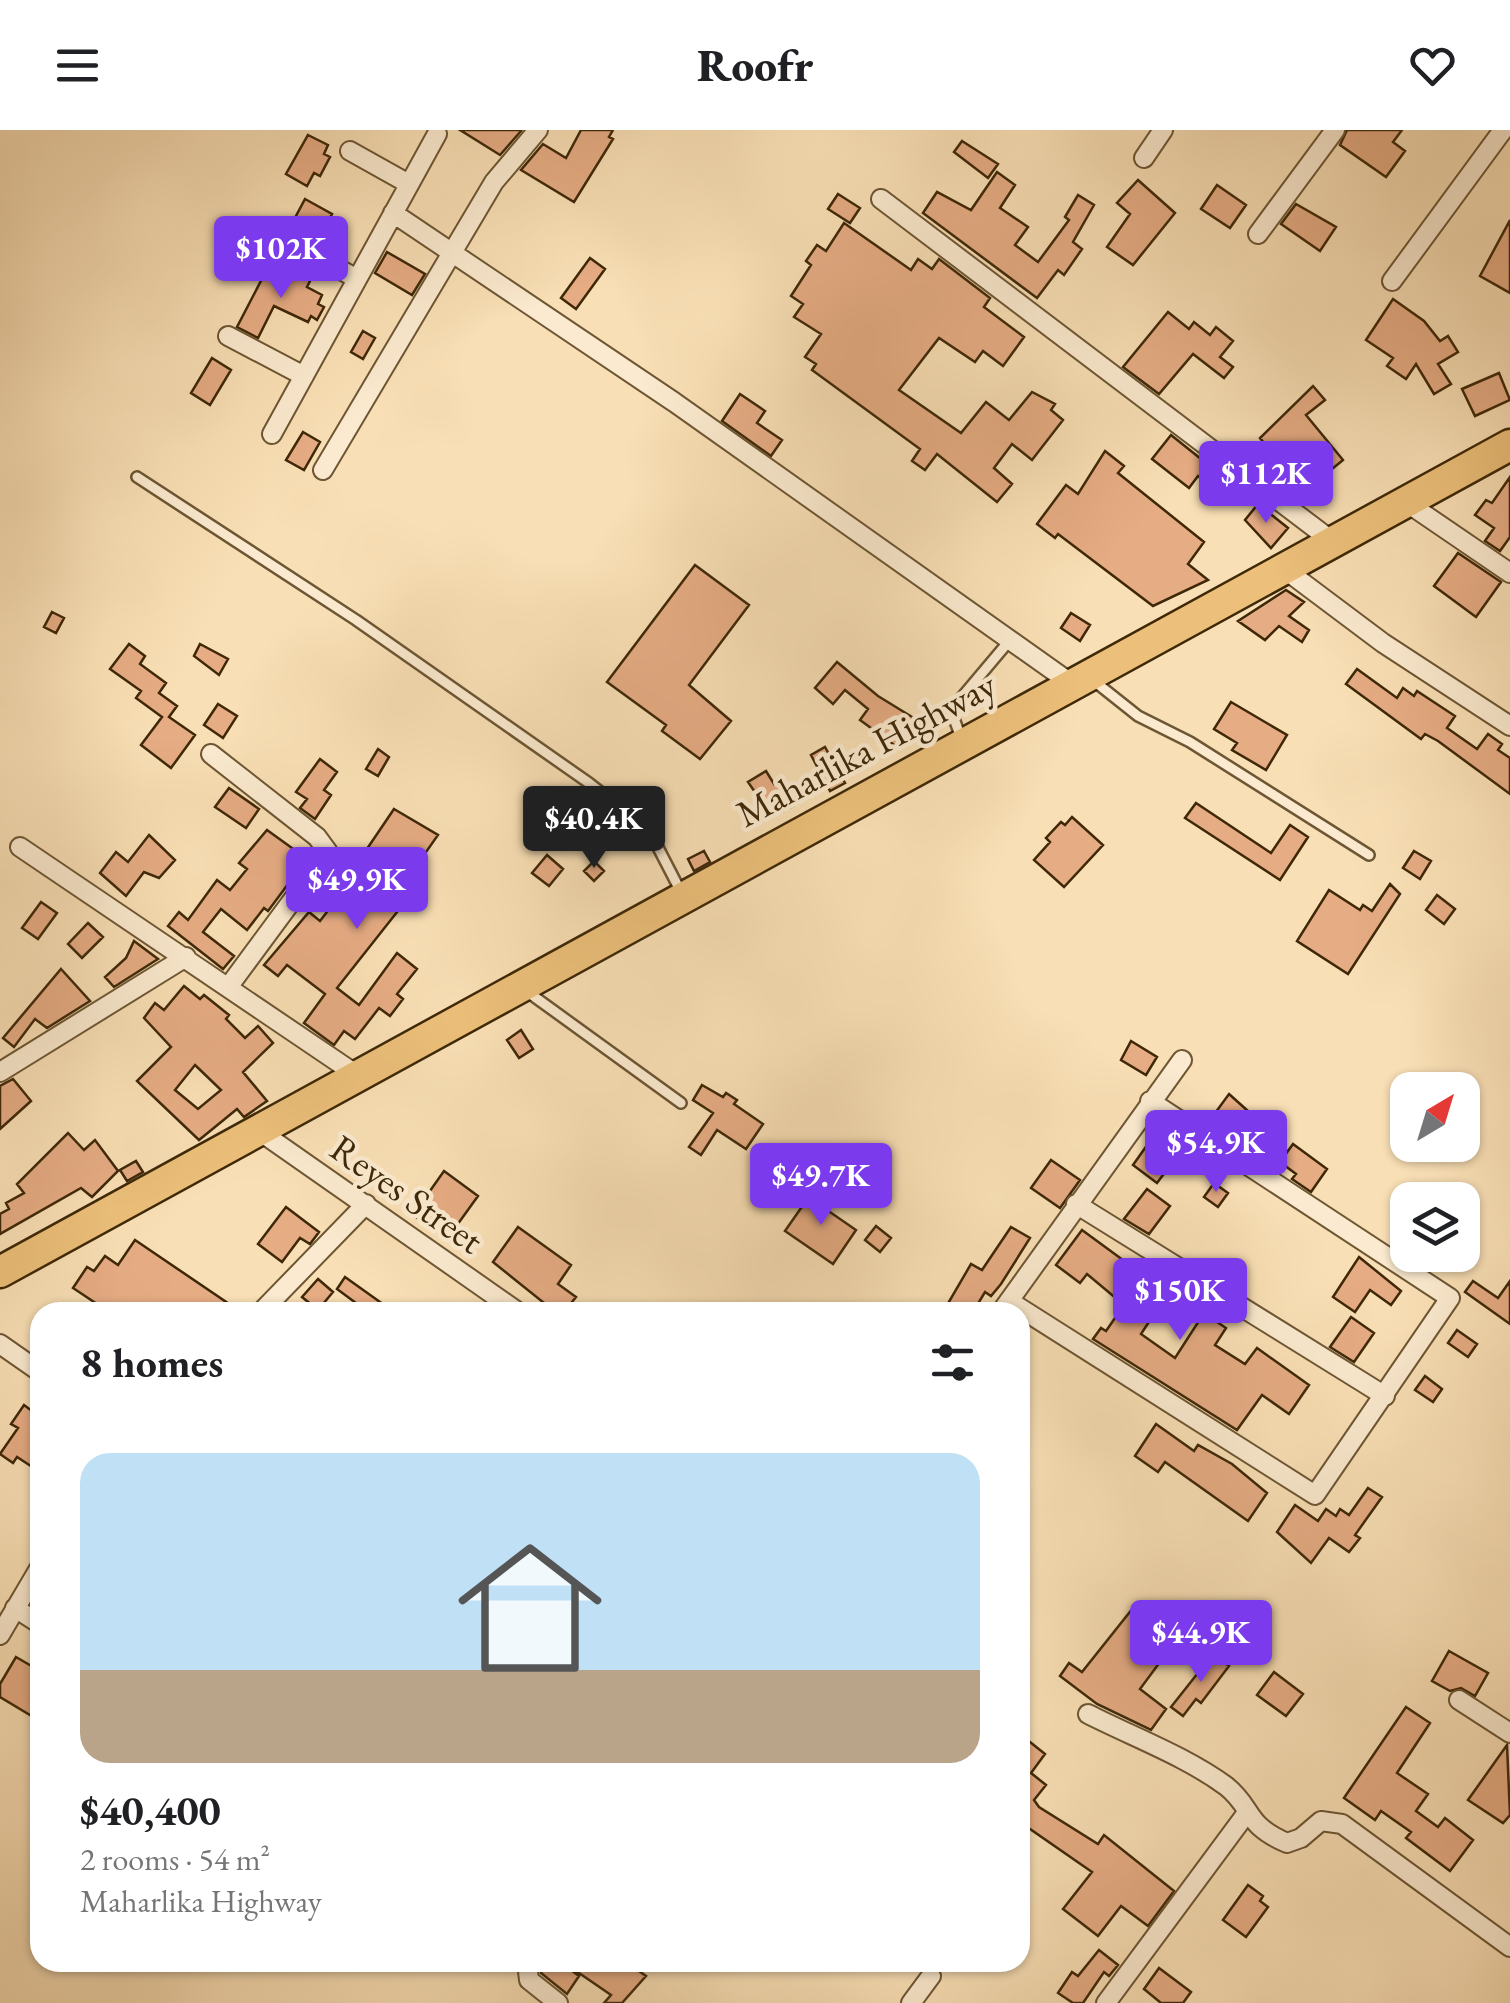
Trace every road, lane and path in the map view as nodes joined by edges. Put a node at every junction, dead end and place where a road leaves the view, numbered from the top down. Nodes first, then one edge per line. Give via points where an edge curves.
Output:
1 (538, 130) edge
2 (1163, 130) edge
3 (1335, 130) edge
4 (1502, 130) edge
5 (437, 134) dead end
6 (350, 150) dead end
7 (1144, 158) dead end
8 (409, 184) junction
9 (881, 199) dead end
10 (394, 213) junction
11 (1258, 234) dead end
12 (454, 252) junction
13 (310, 253) dead end
14 (357, 279) junction
15 (1392, 281) dead end
16 (228, 336) dead end
17 (304, 376) junction
18 (272, 434) dead end
19 (1510, 446) edge
20 (323, 470) dead end
21 (138, 477) dead end
22 (1406, 502) junction
23 (1332, 542) junction
24 (1282, 568) junction
25 (1510, 573) edge
26 (1010, 640) junction
27 (1080, 679) junction
28 (1510, 726) edge
29 (963, 742) junction
30 (211, 754) dead end
31 (20, 847) dead end
32 (1370, 855) dead end
33 (682, 895) junction
34 (186, 958) junction
35 (229, 986) junction
36 (518, 986) junction
37 (1182, 1060) dead end
38 (0, 1072) edge
39 (357, 1075) junction
40 (1150, 1101) junction
41 (681, 1103) dead end
42 (258, 1130) junction
43 (366, 1204) junction
44 (1076, 1204) junction
45 (0, 1272) edge
46 (271, 1302) edge
47 (502, 1302) edge
48 (1008, 1302) edge
49 (1030, 1322) edge
50 (0, 1344) edge
51 (30, 1365) edge
52 (1384, 1396) junction
53 (30, 1583) edge
54 (15, 1608) junction
55 (30, 1618) edge
56 (0, 1635) edge
57 (1458, 1700) dead end
58 (1088, 1714) dead end
59 (1510, 1733) edge
60 (1246, 1814) junction
61 (1510, 1947) edge
62 (526, 1972) edge
63 (931, 1976) dead end
64 (558, 2003) edge
65 (910, 2003) edge
66 (1106, 2003) edge

1 - 12 street via 494,182
2 - 7 street
3 - 11 street
4 - 15 street
5 - 8 street
6 - 8 street
8 - 10 street
9 - 23 street
10 - 12 street
10 - 14 street
12 - 20 street
12 - 26 street
13 - 14 street
14 - 17 street
16 - 17 street
17 - 18 street
19 - 22 highway, Maharlika Highway
21 - 33 lane via 588,782 649,830
22 - 23 highway, Maharlika Highway
22 - 25 street
23 - 24 highway, Maharlika Highway
24 - 27 highway, Maharlika Highway
24 - 28 street
26 - 27 street
26 - 29 lane via 951,710
27 - 29 highway, Maharlika Highway
27 - 32 lane
29 - 33 highway, Maharlika Highway
30 - 35 street via 328,852
31 - 34 street
33 - 36 highway, Maharlika Highway
34 - 35 street
34 - 38 street
35 - 39 street
36 - 39 highway, Maharlika Highway
36 - 41 lane
37 - 40 street
39 - 42 highway, Maharlika Highway
40 - 44 street
40 - 52 street via 1450,1298
42 - 43 street, Reyes Street
42 - 45 highway, Maharlika Highway
43 - 46 street
43 - 47 street, Reyes Street
44 - 48 street
44 - 52 street
49 - 52 street via 1315,1494
50 - 51 street
53 - 54 street
54 - 55 street
54 - 56 street
57 - 59 street
58 - 60 street via 1227,1787
60 - 61 street via 1287,1842 1321,1822 1342,1824
60 - 66 street
62 - 64 street
63 - 65 street

